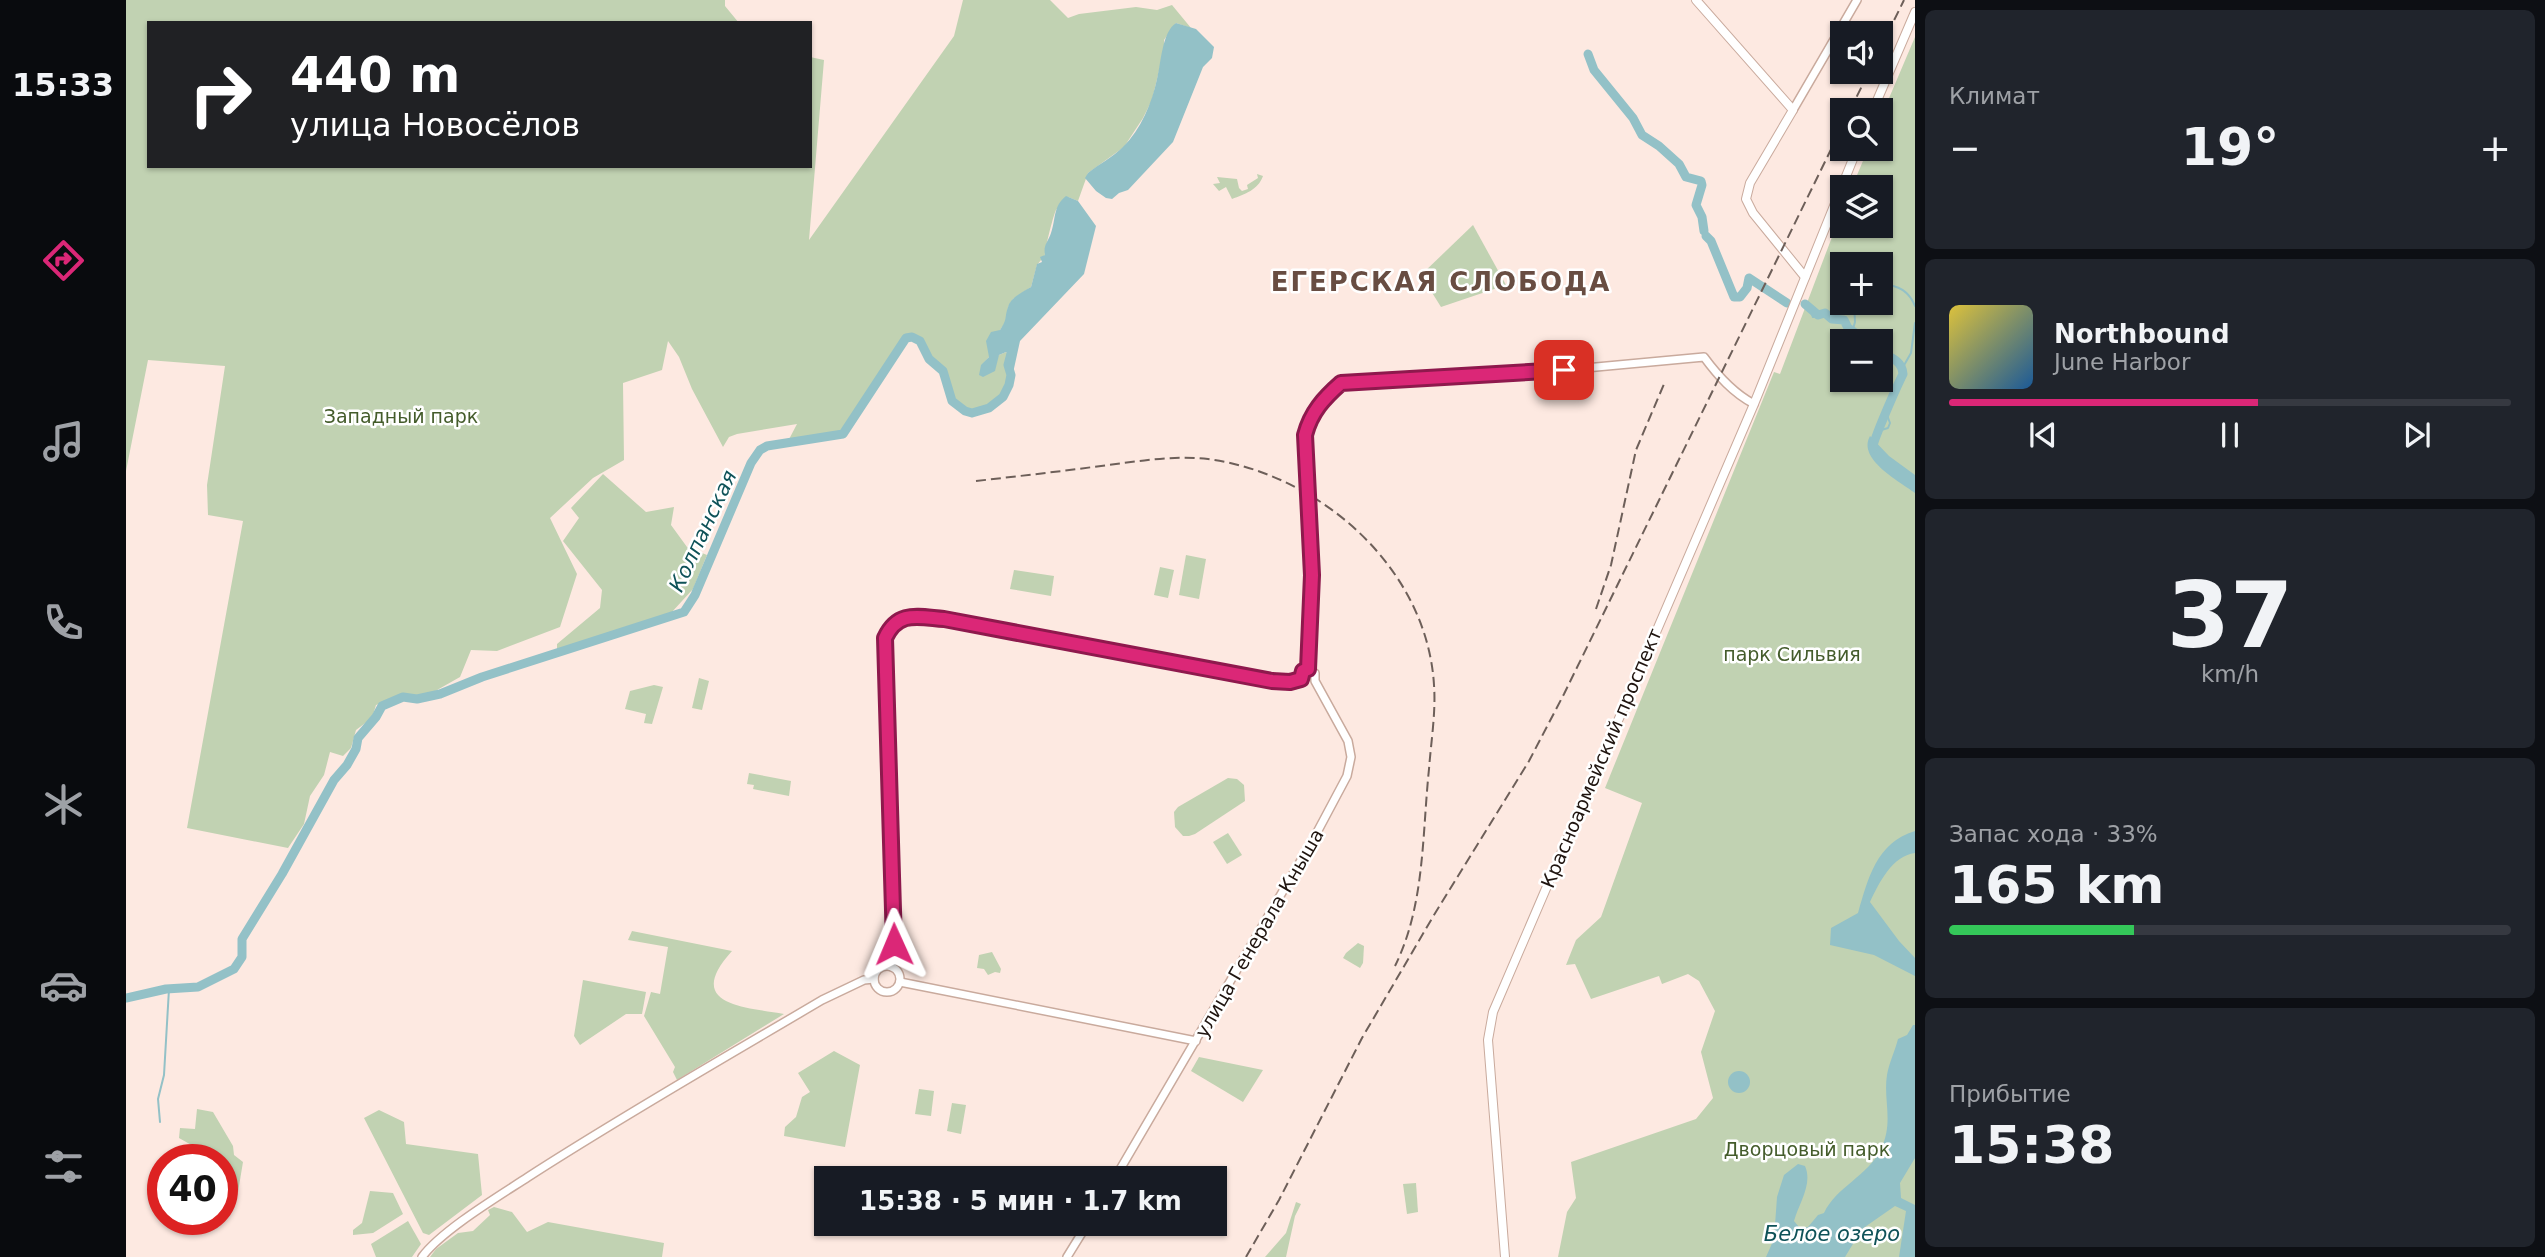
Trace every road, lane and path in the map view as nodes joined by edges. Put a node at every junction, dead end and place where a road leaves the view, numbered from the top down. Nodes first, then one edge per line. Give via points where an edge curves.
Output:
1 (1696, 0) edge
2 (1857, 0) edge
3 (1915, 12) edge
4 (1877, 98) edge
5 (1793, 110) junction
6 (1852, 161) edge
7 (1805, 277) junction
8 (1754, 404) junction
9 (1308, 669) junction
10 (1301, 679) junction
11 (1315, 681) junction
12 (892, 967) junction
13 (874, 979) junction
14 (900, 982) junction
15 (1196, 1041) junction
16 (1122, 1166) edge
17 (1080, 1236) edge
18 (422, 1257) edge
19 (1067, 1257) edge
20 (1505, 1257) edge

1 - 5 main road
2 - 5 street
3 - 4 main road
5 - 7 main road via 1750,183 1746,199
6 - 7 main road, Красноармейский проспект
7 - 8 main road, Красноармейский проспект
8 - 9 street via 1719,376 1704,357 1341,383 1317,408 1305,435 1312,575
8 - 20 main road, Красноармейский проспект via 1493,1012 1488,1040
9 - 10 street
9 - 11 street via 1315,673
10 - 11 street via 1308,685
10 - 12 street via 1272,681 962,621 901,618 885,638
11 - 15 street, улица Генерала Кныша via 1348,741 1347,776
12 - 13 street via 879,969
12 - 14 street
13 - 14 street via 875,986 886,992
13 - 18 street via 822,1000 573,1148 495,1198
14 - 15 street
15 - 16 street, улица Генерала Кныша
17 - 19 street

